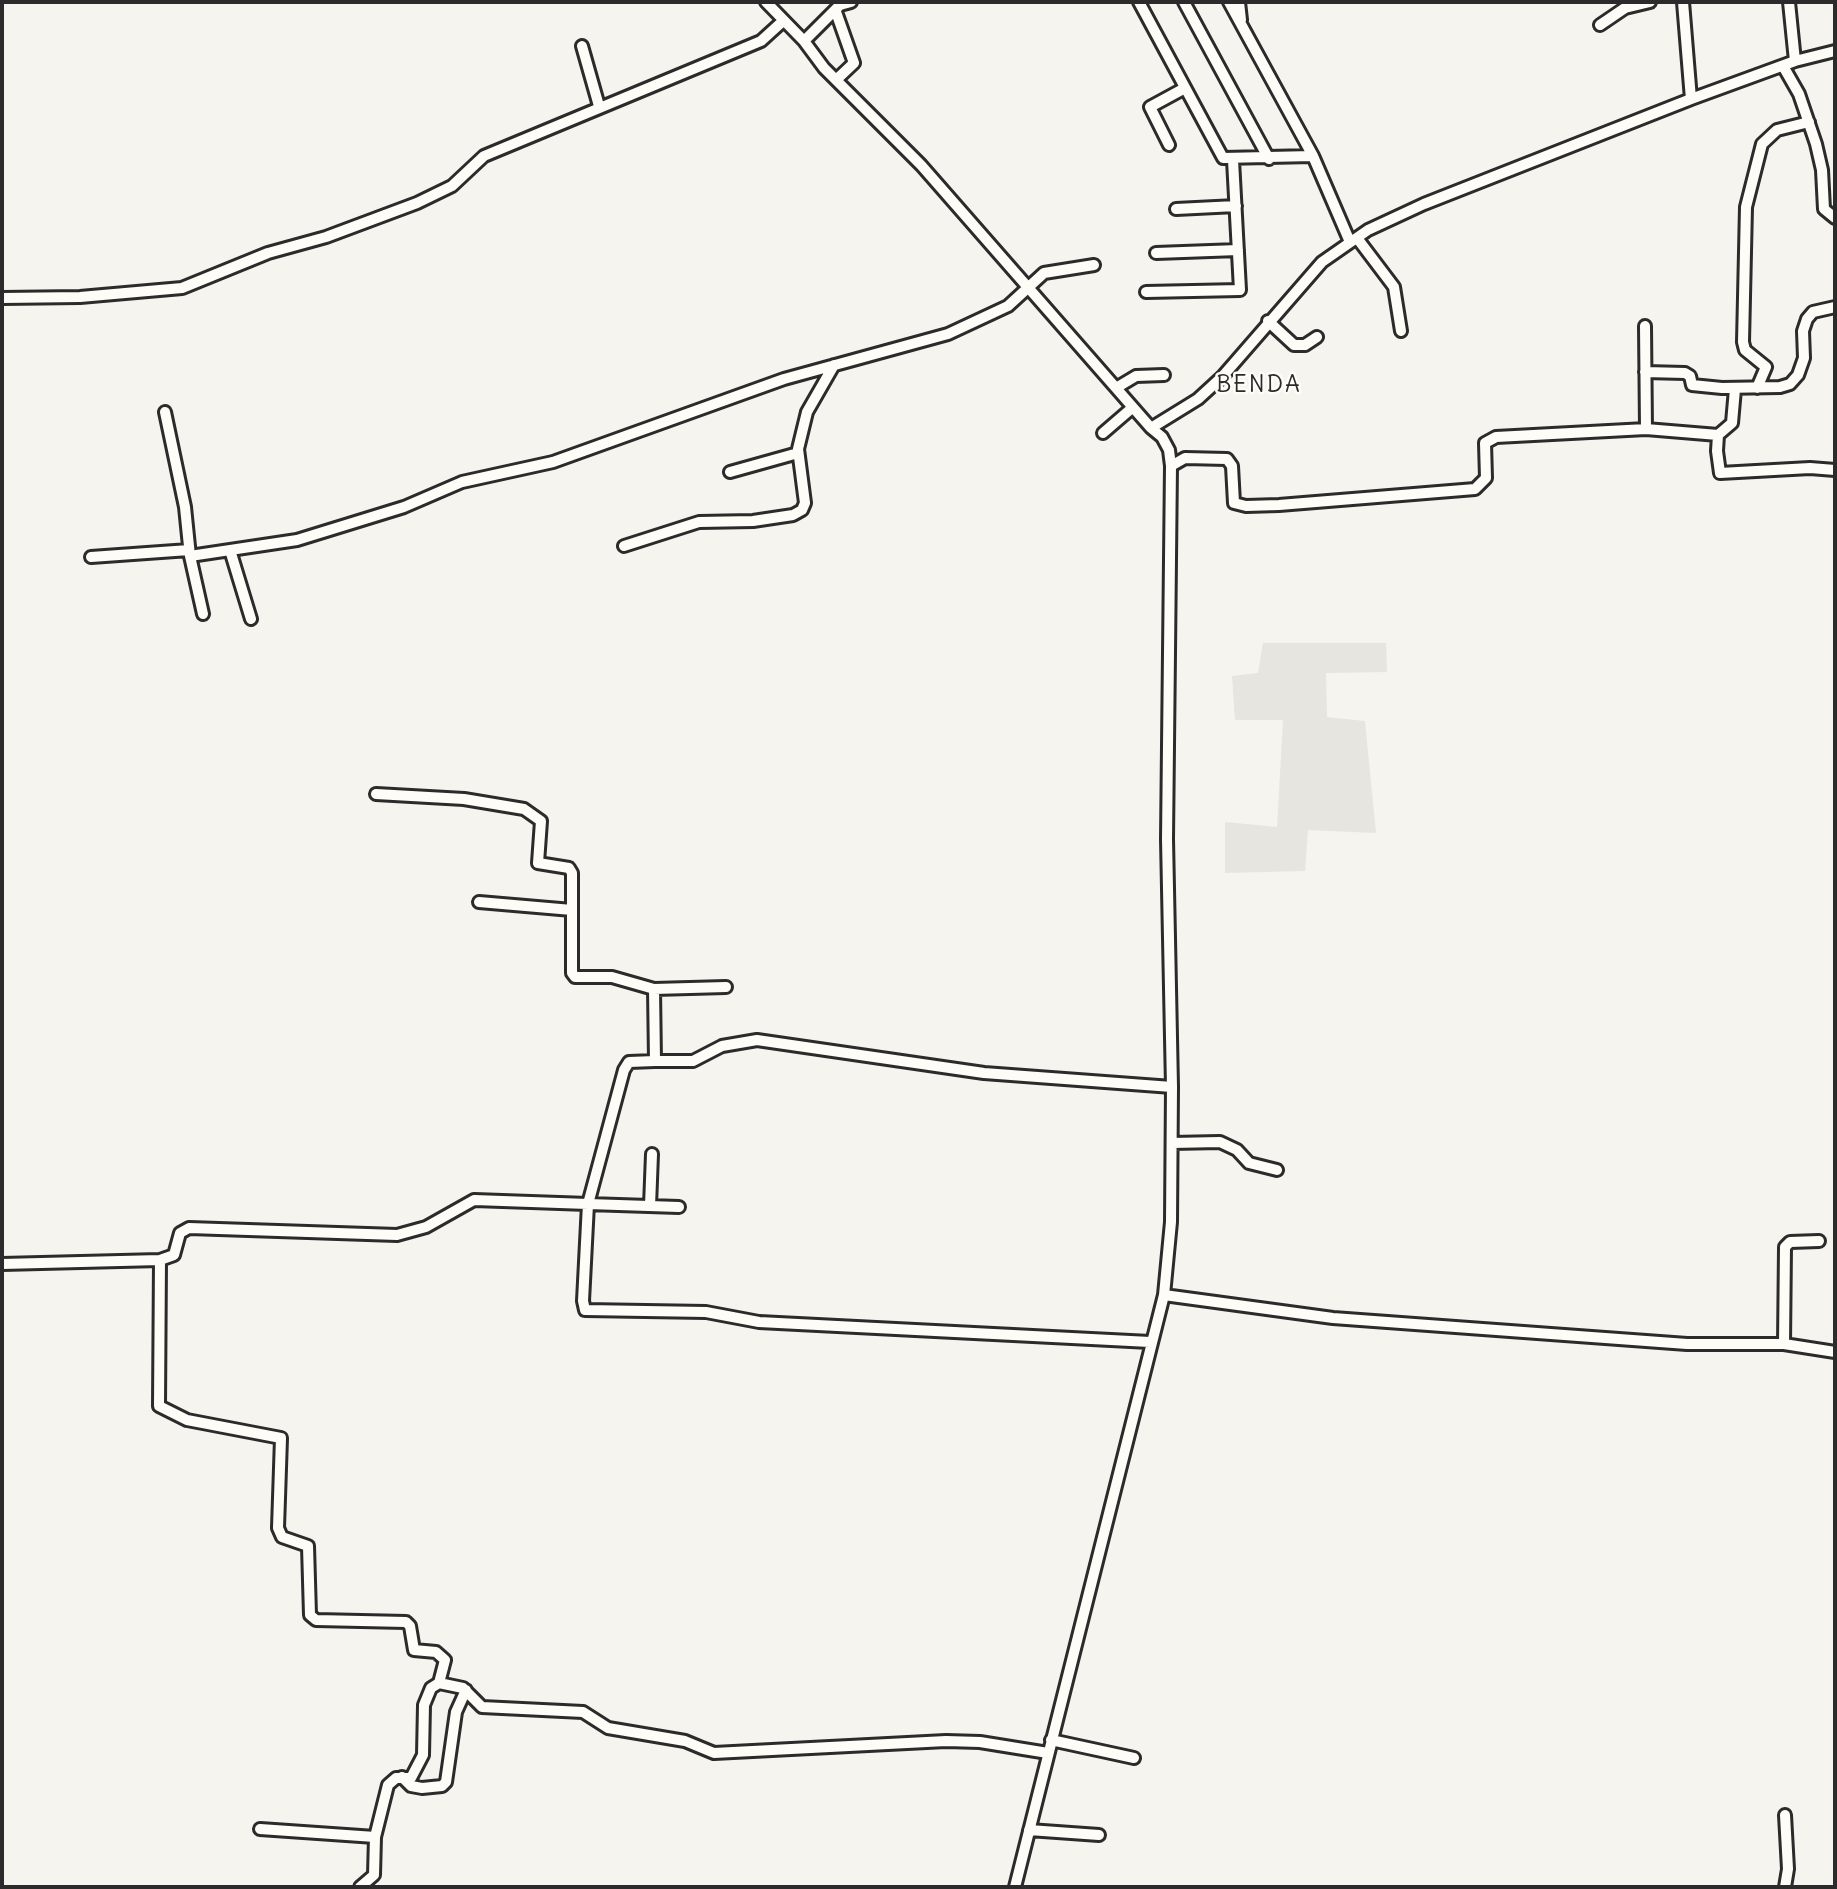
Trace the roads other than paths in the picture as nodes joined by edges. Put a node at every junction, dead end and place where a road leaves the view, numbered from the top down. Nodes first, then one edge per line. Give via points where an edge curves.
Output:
1 (766, 2) edge
2 (847, 2) edge
3 (1139, 2) edge
4 (1184, 2) edge
5 (1229, 2) edge
6 (1239, 2) edge
7 (1650, 2) edge
8 (1683, 2) edge
9 (1789, 2) edge
10 (836, 12) junction
11 (783, 21) junction
12 (1600, 25) dead end
13 (1242, 26) junction
14 (804, 41) junction
15 (582, 46) dead end
16 (1835, 51) edge
17 (1795, 61) junction
18 (1783, 66) junction
19 (836, 80) junction
20 (1185, 88) junction
21 (1690, 99) junction
22 (599, 106) junction
23 (1809, 122) junction
24 (1169, 145) dead end
25 (1313, 156) junction
26 (1269, 159) junction
27 (1233, 160) junction
28 (1236, 206) junction
29 (1176, 209) dead end
30 (1835, 218) edge
31 (1353, 240) junction
32 (1238, 250) junction
33 (1156, 253) dead end
34 (1094, 265) dead end
35 (1028, 285) junction
36 (1146, 292) dead end
37 (2, 298) edge
38 (1835, 307) edge
39 (1268, 321) junction
40 (1644, 326) dead end
41 (1401, 331) dead end
42 (1317, 337) dead end
43 (834, 365) junction
44 (1645, 372) junction
45 (1164, 375) dead end
46 (1116, 388) junction
47 (1756, 388) junction
48 (1735, 389) junction
49 (1132, 408) junction
50 (165, 412) dead end
51 (1151, 428) junction
52 (1646, 429) junction
53 (1103, 433) dead end
54 (1718, 435) junction
55 (798, 453) junction
56 (1171, 466) junction
57 (1835, 470) edge
58 (730, 472) dead end
59 (624, 546) dead end
60 (230, 550) junction
61 (190, 553) junction
62 (91, 557) dead end
63 (203, 614) dead end
64 (251, 619) dead end
65 (376, 794) dead end
66 (478, 902) dead end
67 (572, 910) junction
68 (726, 987) dead end
69 (654, 989) junction
70 (655, 1061) junction
71 (1172, 1087) junction
72 (1172, 1143) junction
73 (652, 1154) dead end
74 (1277, 1170) dead end
75 (588, 1205) junction
76 (650, 1206) junction
77 (679, 1207) dead end
78 (1819, 1241) dead end
79 (160, 1260) junction
80 (2, 1264) edge
81 (1164, 1295) junction
82 (1150, 1342) junction
83 (1784, 1344) junction
84 (1835, 1352) edge
85 (439, 1683) junction
86 (466, 1690) junction
87 (1051, 1740) junction
88 (1048, 1753) junction
89 (1135, 1758) dead end
90 (402, 1777) junction
91 (1785, 1815) dead end
92 (260, 1829) dead end
93 (1029, 1830) junction
94 (1099, 1835) dead end
95 (375, 1837) junction
96 (360, 1887) edge
97 (1015, 1887) edge
98 (1785, 1887) edge

1 - 11 street
2 - 10 street
3 - 20 street
4 - 26 street
5 - 13 street
6 - 13 street
7 - 12 street via 1625,8
8 - 21 street
9 - 17 street
10 - 14 street
10 - 19 street via 854,63
11 - 14 street
11 - 22 street via 761,41
13 - 25 street
14 - 19 street
15 - 22 street
16 - 17 street
17 - 18 street
18 - 21 street
18 - 23 street
19 - 35 street via 921,165
20 - 24 street via 1150,107
20 - 27 street via 1223,158
21 - 31 street via 1424,204
22 - 37 street via 484,156 452,186 417,203 268,253 182,288
23 - 30 street via 1822,170 1824,209
23 - 47 street via 1777,130 1762,144 1746,208 1743,342 1745,350 1766,367
25 - 26 street
25 - 31 street
26 - 27 street
27 - 28 street
28 - 29 street
28 - 32 street
31 - 39 street via 1322,262
31 - 41 street via 1394,286
32 - 33 street
32 - 36 street via 1240,290
34 - 35 street via 1044,273
35 - 43 street via 1009,306 948,334
35 - 46 street
38 - 47 street via 1813,312 1807,319 1804,358 1790,384
39 - 42 street via 1294,345 1305,345
39 - 51 street via 1198,399
40 - 44 street
43 - 55 street via 807,412
43 - 60 street via 552,462 462,482 404,507 309,537
44 - 48 street via 1685,373 1692,385
44 - 52 street
45 - 46 street via 1136,376
46 - 49 street
47 - 48 street
48 - 54 street via 1732,423
49 - 51 street
49 - 53 street
50 - 61 street
51 - 56 street via 1169,450
52 - 54 street
52 - 56 street via 1489,438 1484,484 1459,492 1240,505 1233,500 1229,460 1190,457
54 - 57 street via 1720,473
55 - 58 street
55 - 59 street via 805,503 793,515 699,522
56 - 71 street via 1167,839
60 - 61 street
60 - 64 street
61 - 62 street
61 - 63 street
65 - 67 street via 524,808 542,823 538,863 569,868 572,873
66 - 67 street
67 - 69 street via 570,969 575,977 612,977
68 - 69 street
69 - 70 street
70 - 71 street via 692,1061 722,1046 757,1040 984,1073
70 - 75 street via 629,1062 624,1070
71 - 72 street
72 - 74 street via 1220,1142 1237,1150 1248,1163
72 - 81 street
73 - 76 street
75 - 76 street
75 - 79 street via 474,1200 426,1227 397,1235 189,1228 180,1233 174,1255
75 - 82 street via 585,1310 706,1312 759,1322
76 - 77 street
78 - 83 street via 1790,1242 1785,1247
79 - 80 street
79 - 85 street via 159,1406 187,1420 281,1438 278,1528 282,1537 309,1546 310,1615 316,1620 406,1622 414,1650 436,1652 445,1660
81 - 82 street
81 - 83 street via 1333,1318 1687,1344
82 - 87 street
83 - 84 street
85 - 86 street
85 - 90 street via 431,1688 424,1705 423,1755 411,1777
86 - 88 street via 482,1707 583,1712 608,1728 685,1741 714,1753 946,1741
86 - 90 street via 456,1712 446,1782 422,1788 411,1786
87 - 88 street
87 - 89 street
88 - 93 street
90 - 95 street via 388,1785
91 - 98 street
92 - 95 street
93 - 94 street
93 - 97 street
95 - 96 street via 374,1875

